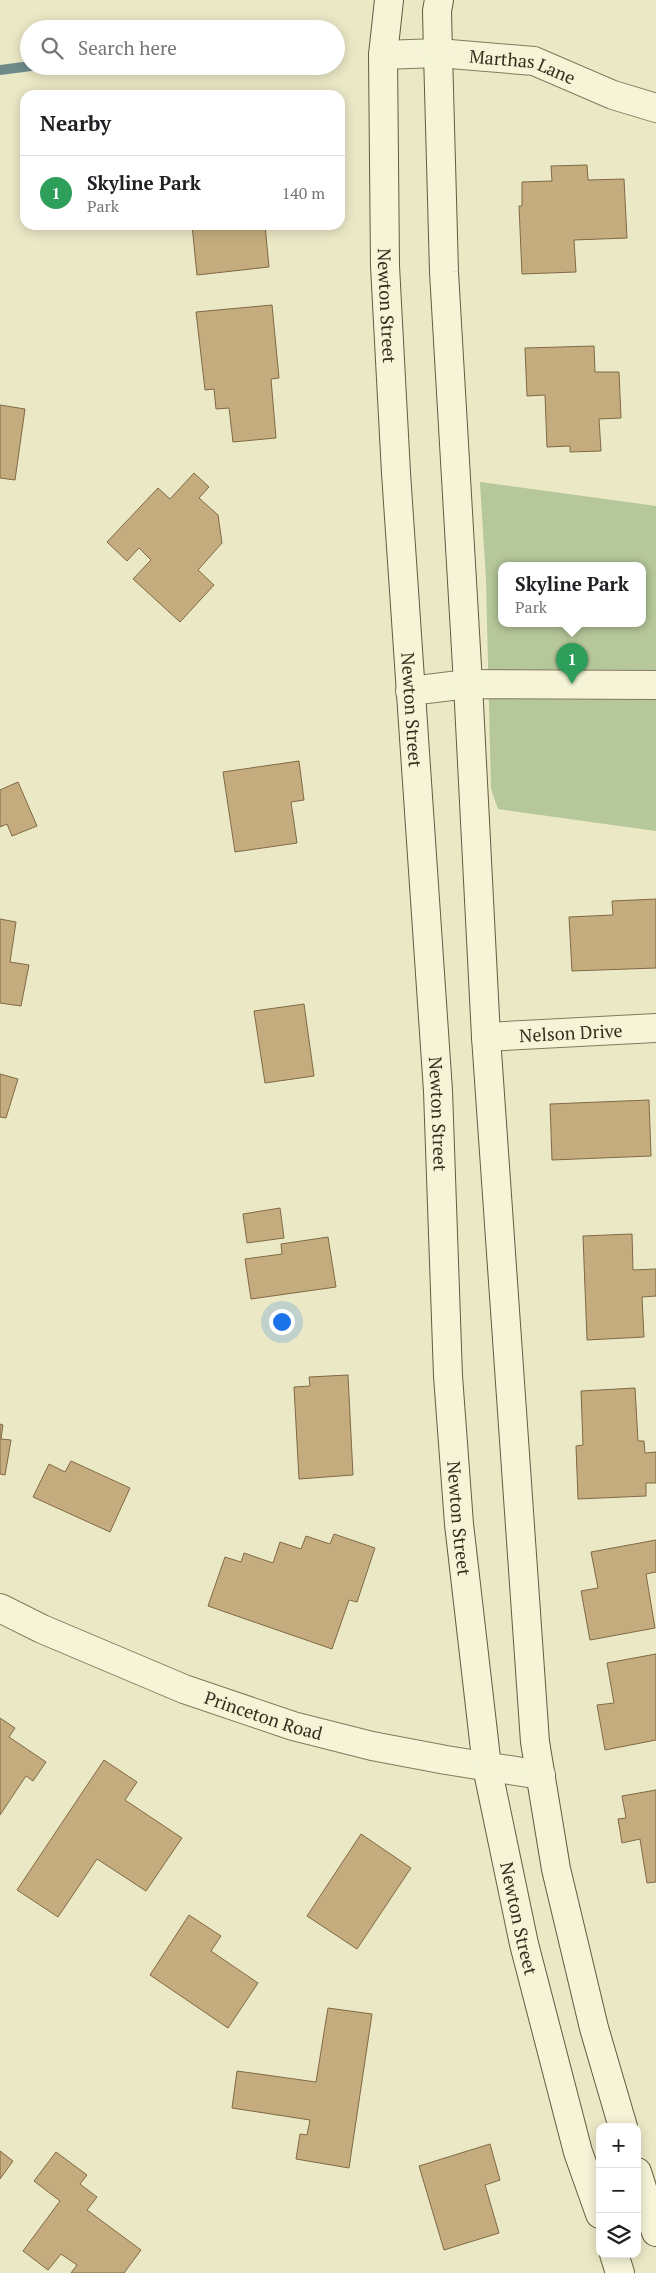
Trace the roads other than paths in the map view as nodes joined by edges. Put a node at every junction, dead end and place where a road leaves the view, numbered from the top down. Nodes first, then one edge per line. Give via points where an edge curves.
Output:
1 (389, 0) edge
2 (439, 0) edge
3 (438, 53) junction
4 (383, 55) junction
5 (656, 108) edge
6 (468, 684) junction
7 (656, 685) edge
8 (410, 691) junction
9 (656, 1028) edge
10 (486, 1038) junction
11 (0, 1608) edge
12 (487, 1767) junction
13 (542, 1775) junction
14 (622, 2123) edge
15 (641, 2185) edge
16 (600, 2213) edge
17 (656, 2232) edge
18 (615, 2258) edge
19 (620, 2273) edge

1 - 4 main road, Newton Street
2 - 3 main road
3 - 4 main road, Marthas Lane
3 - 5 main road, Marthas Lane via 534,61 613,95
3 - 6 main road via 444,272
4 - 8 main road, Newton Street via 385,266
6 - 7 main road
6 - 8 main road
6 - 10 main road
8 - 12 main road, Newton Street via 438,1092 448,1376 459,1524
9 - 10 main road, Nelson Drive
10 - 13 main road via 530,1680 535,1742
11 - 12 main road, Princeton Road via 184,1689 293,1726 372,1746
12 - 13 main road, Princeton Road
12 - 16 main road, Newton Street via 524,1944 578,2152
13 - 14 main road via 556,1869 594,2028
15 - 17 main road
18 - 19 main road

